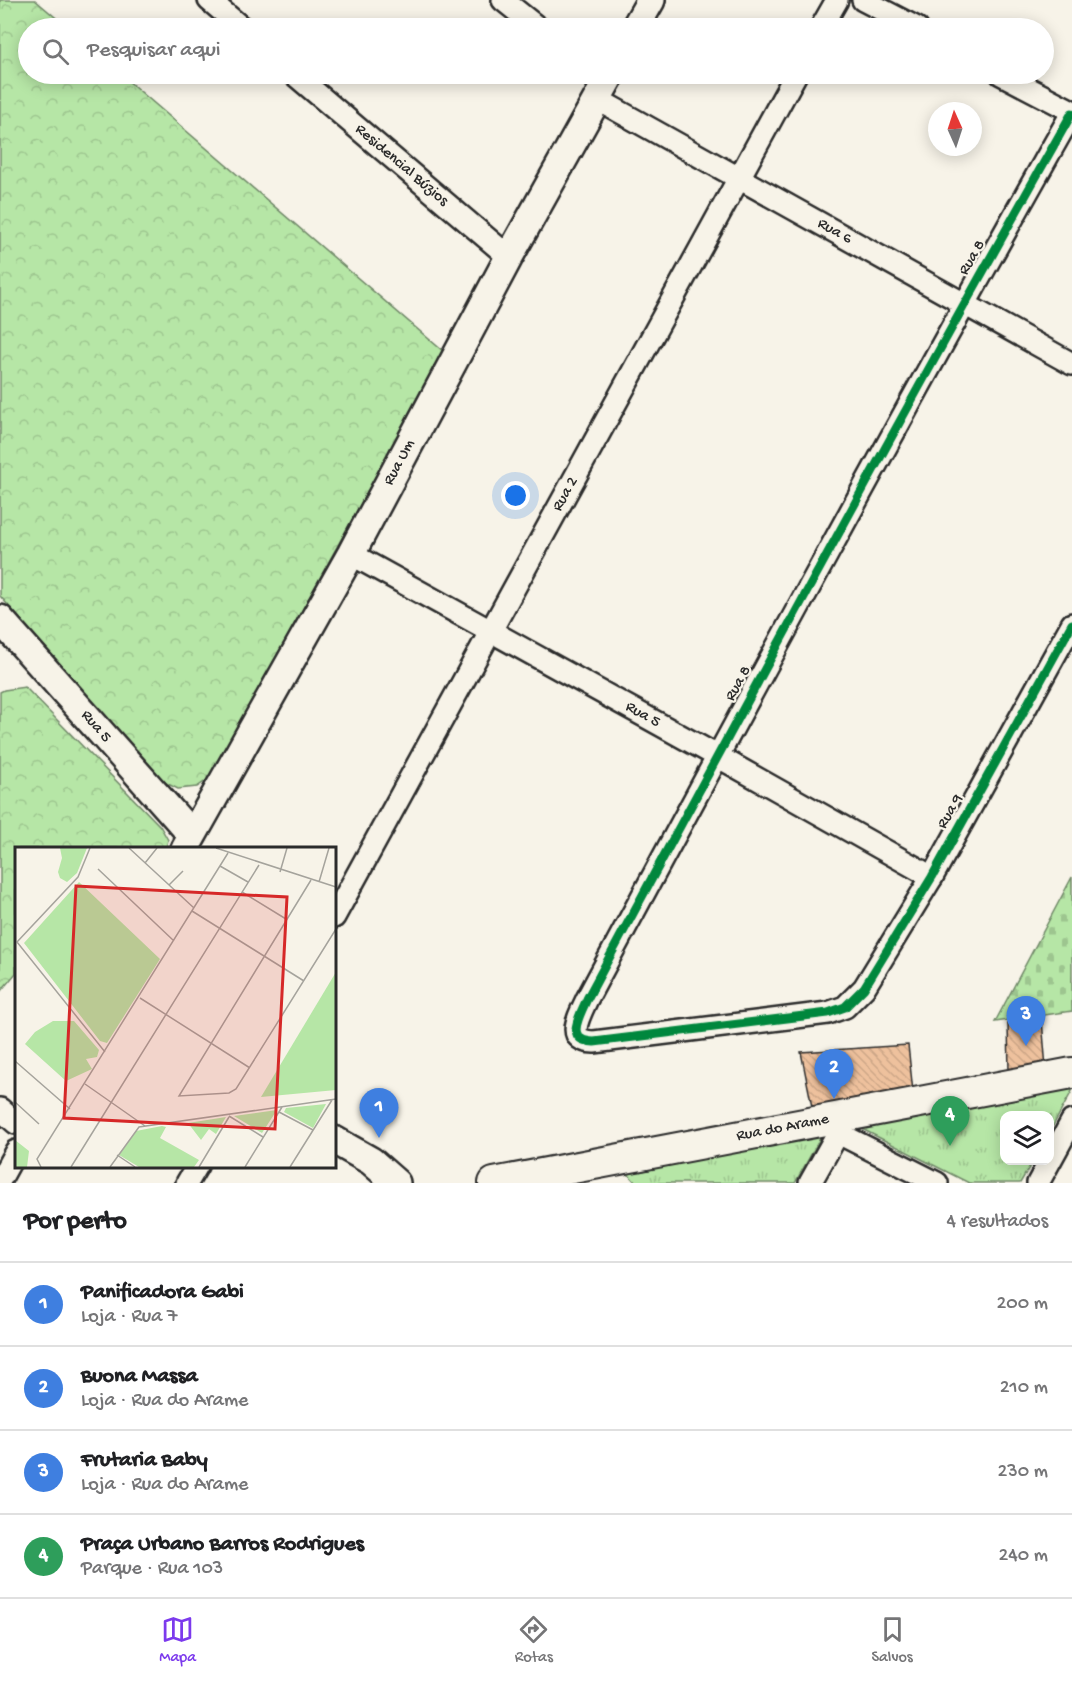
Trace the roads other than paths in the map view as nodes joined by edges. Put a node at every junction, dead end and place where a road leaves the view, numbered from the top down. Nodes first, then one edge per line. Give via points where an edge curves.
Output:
1 (208, 0) edge
2 (503, 0) edge
3 (651, 0) edge
4 (837, 0) edge
5 (863, 0) edge
6 (230, 18) edge
7 (526, 18) edge
8 (641, 18) edge
9 (827, 18) edge
10 (898, 18) edge
11 (306, 84) edge
12 (601, 84) edge
13 (605, 84) edge
14 (791, 84) edge
15 (1020, 84) edge
16 (1072, 112) edge
17 (739, 178) junction
18 (509, 257) junction
19 (964, 304) junction
20 (1072, 364) edge
21 (351, 554) junction
22 (0, 619) edge
23 (1072, 624) edge
24 (492, 632) junction
25 (717, 756) junction
26 (188, 842) edge
27 (932, 877) junction
28 (336, 913) edge
29 (845, 1007) joint
30 (1072, 1073) edge
31 (0, 1109) edge
32 (1072, 1121) edge
33 (15, 1122) edge
34 (837, 1125) junction
35 (336, 1142) edge
36 (15, 1153) edge
37 (196, 1168) edge
38 (373, 1172) edge
39 (0, 1180) edge
40 (187, 1183) edge
41 (396, 1183) edge
42 (494, 1183) edge
43 (810, 1183) edge
44 (937, 1183) edge
45 (1038, 1183) edge

1 - 6 street
2 - 7 street
3 - 8 street
4 - 9 street
5 - 10 street
11 - 18 street, Residencial Búzios
12 - 18 street, Rua Um
13 - 17 street, Rua 6
14 - 17 street, Rua 2
15 - 16 street
16 - 19 street, Rua 8
17 - 19 street, Rua 6
17 - 24 street, Rua 2
18 - 21 street, Rua Um
19 - 20 street, Rua 6
19 - 25 street, Rua 8
21 - 24 street, Rua 5
21 - 26 street, Rua Um
22 - 26 street, Rua 5
23 - 27 street, Rua 9
24 - 25 street, Rua 5
24 - 28 street, Rua 2
25 - 27 street, Rua 5
25 - 29 street, Rua 8 via 587,999 577,1035 594,1042 828,1013
27 - 29 street, Rua 9 via 864,988
30 - 34 main road, Rua do Arame
31 - 33 street
32 - 45 street
34 - 42 main road, Rua do Arame
34 - 43 street
34 - 44 street
35 - 38 street
36 - 39 street
37 - 40 street
38 - 41 street

